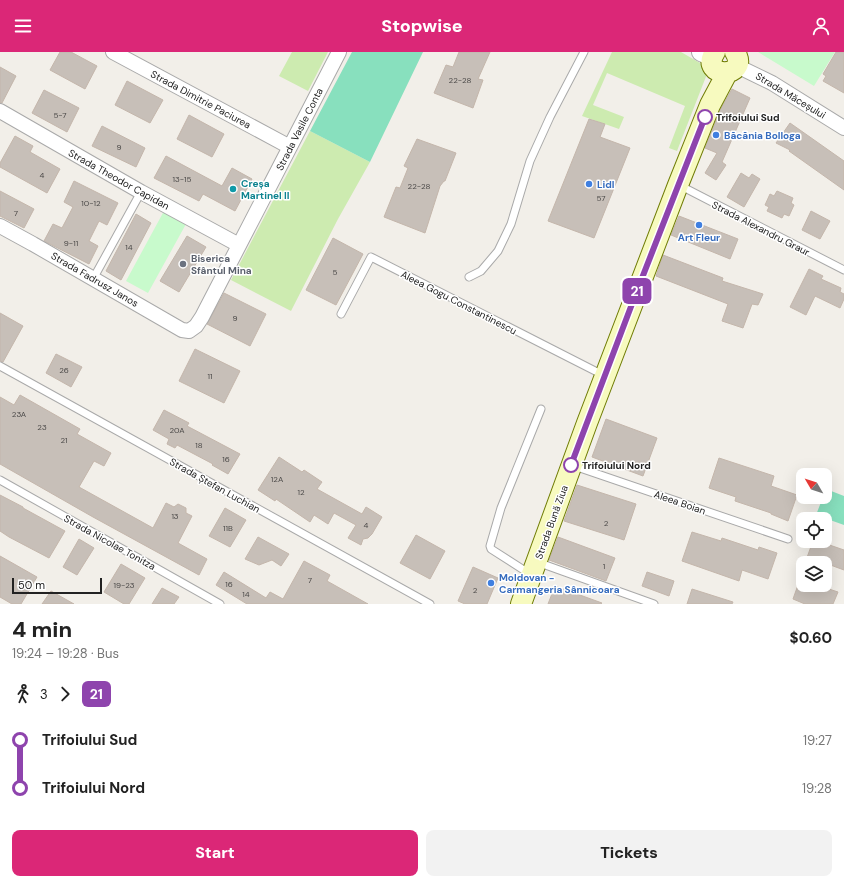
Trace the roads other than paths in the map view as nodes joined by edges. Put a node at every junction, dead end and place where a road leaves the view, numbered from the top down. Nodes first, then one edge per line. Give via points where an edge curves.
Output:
1 (113, 52) edge
2 (339, 52) edge
3 (584, 52) edge
4 (724, 58) edge
5 (0, 111) edge
6 (844, 128) edge
7 (290, 146) junction
8 (678, 185) junction
9 (141, 192) junction
10 (0, 226) edge
11 (239, 245) junction
12 (844, 270) edge
13 (469, 277) dead end
14 (93, 279) junction
15 (341, 314) dead end
16 (189, 331) joint
17 (0, 366) edge
18 (605, 376) junction
19 (541, 409) dead end
20 (576, 466) junction
21 (0, 480) edge
22 (788, 539) dead end
23 (534, 568) junction
24 (220, 604) edge
25 (430, 604) edge
26 (521, 604) edge
27 (654, 604) edge

1 - 7 street, Strada Dimitrie Paciurea
2 - 7 street, Strada Vasile Conta
3 - 13 lane via 530,161 510,224 498,251 481,271
4 - 6 street, Strada Măceșului via 772,83
4 - 8 main road, Strada Bună Ziua via 710,105
5 - 9 street, Strada Theodor Capidan
7 - 11 street, Strada Vasile Conta
8 - 12 lane, Strada Alexandru Graur
8 - 18 main road, Strada Bună Ziua
9 - 11 street, Strada Theodor Capidan
9 - 14 lane
10 - 14 street, Strada Fadrusz Janos
11 - 16 street, Strada Vasile Conta via 202,317
14 - 16 street, Strada Fadrusz Janos via 182,330
15 - 18 lane, Aleea Gogu Constantinescu via 371,257
17 - 25 lane, Strada Ștefan Luchian
18 - 20 main road, Strada Bună Ziua
19 - 23 lane via 501,508 490,546 491,549
20 - 22 lane, Aleea Boian
20 - 23 main road, Strada Bună Ziua
21 - 24 lane, Strada Nicolae Tonitza
23 - 26 main road, Strada Bună Ziua
23 - 27 lane

